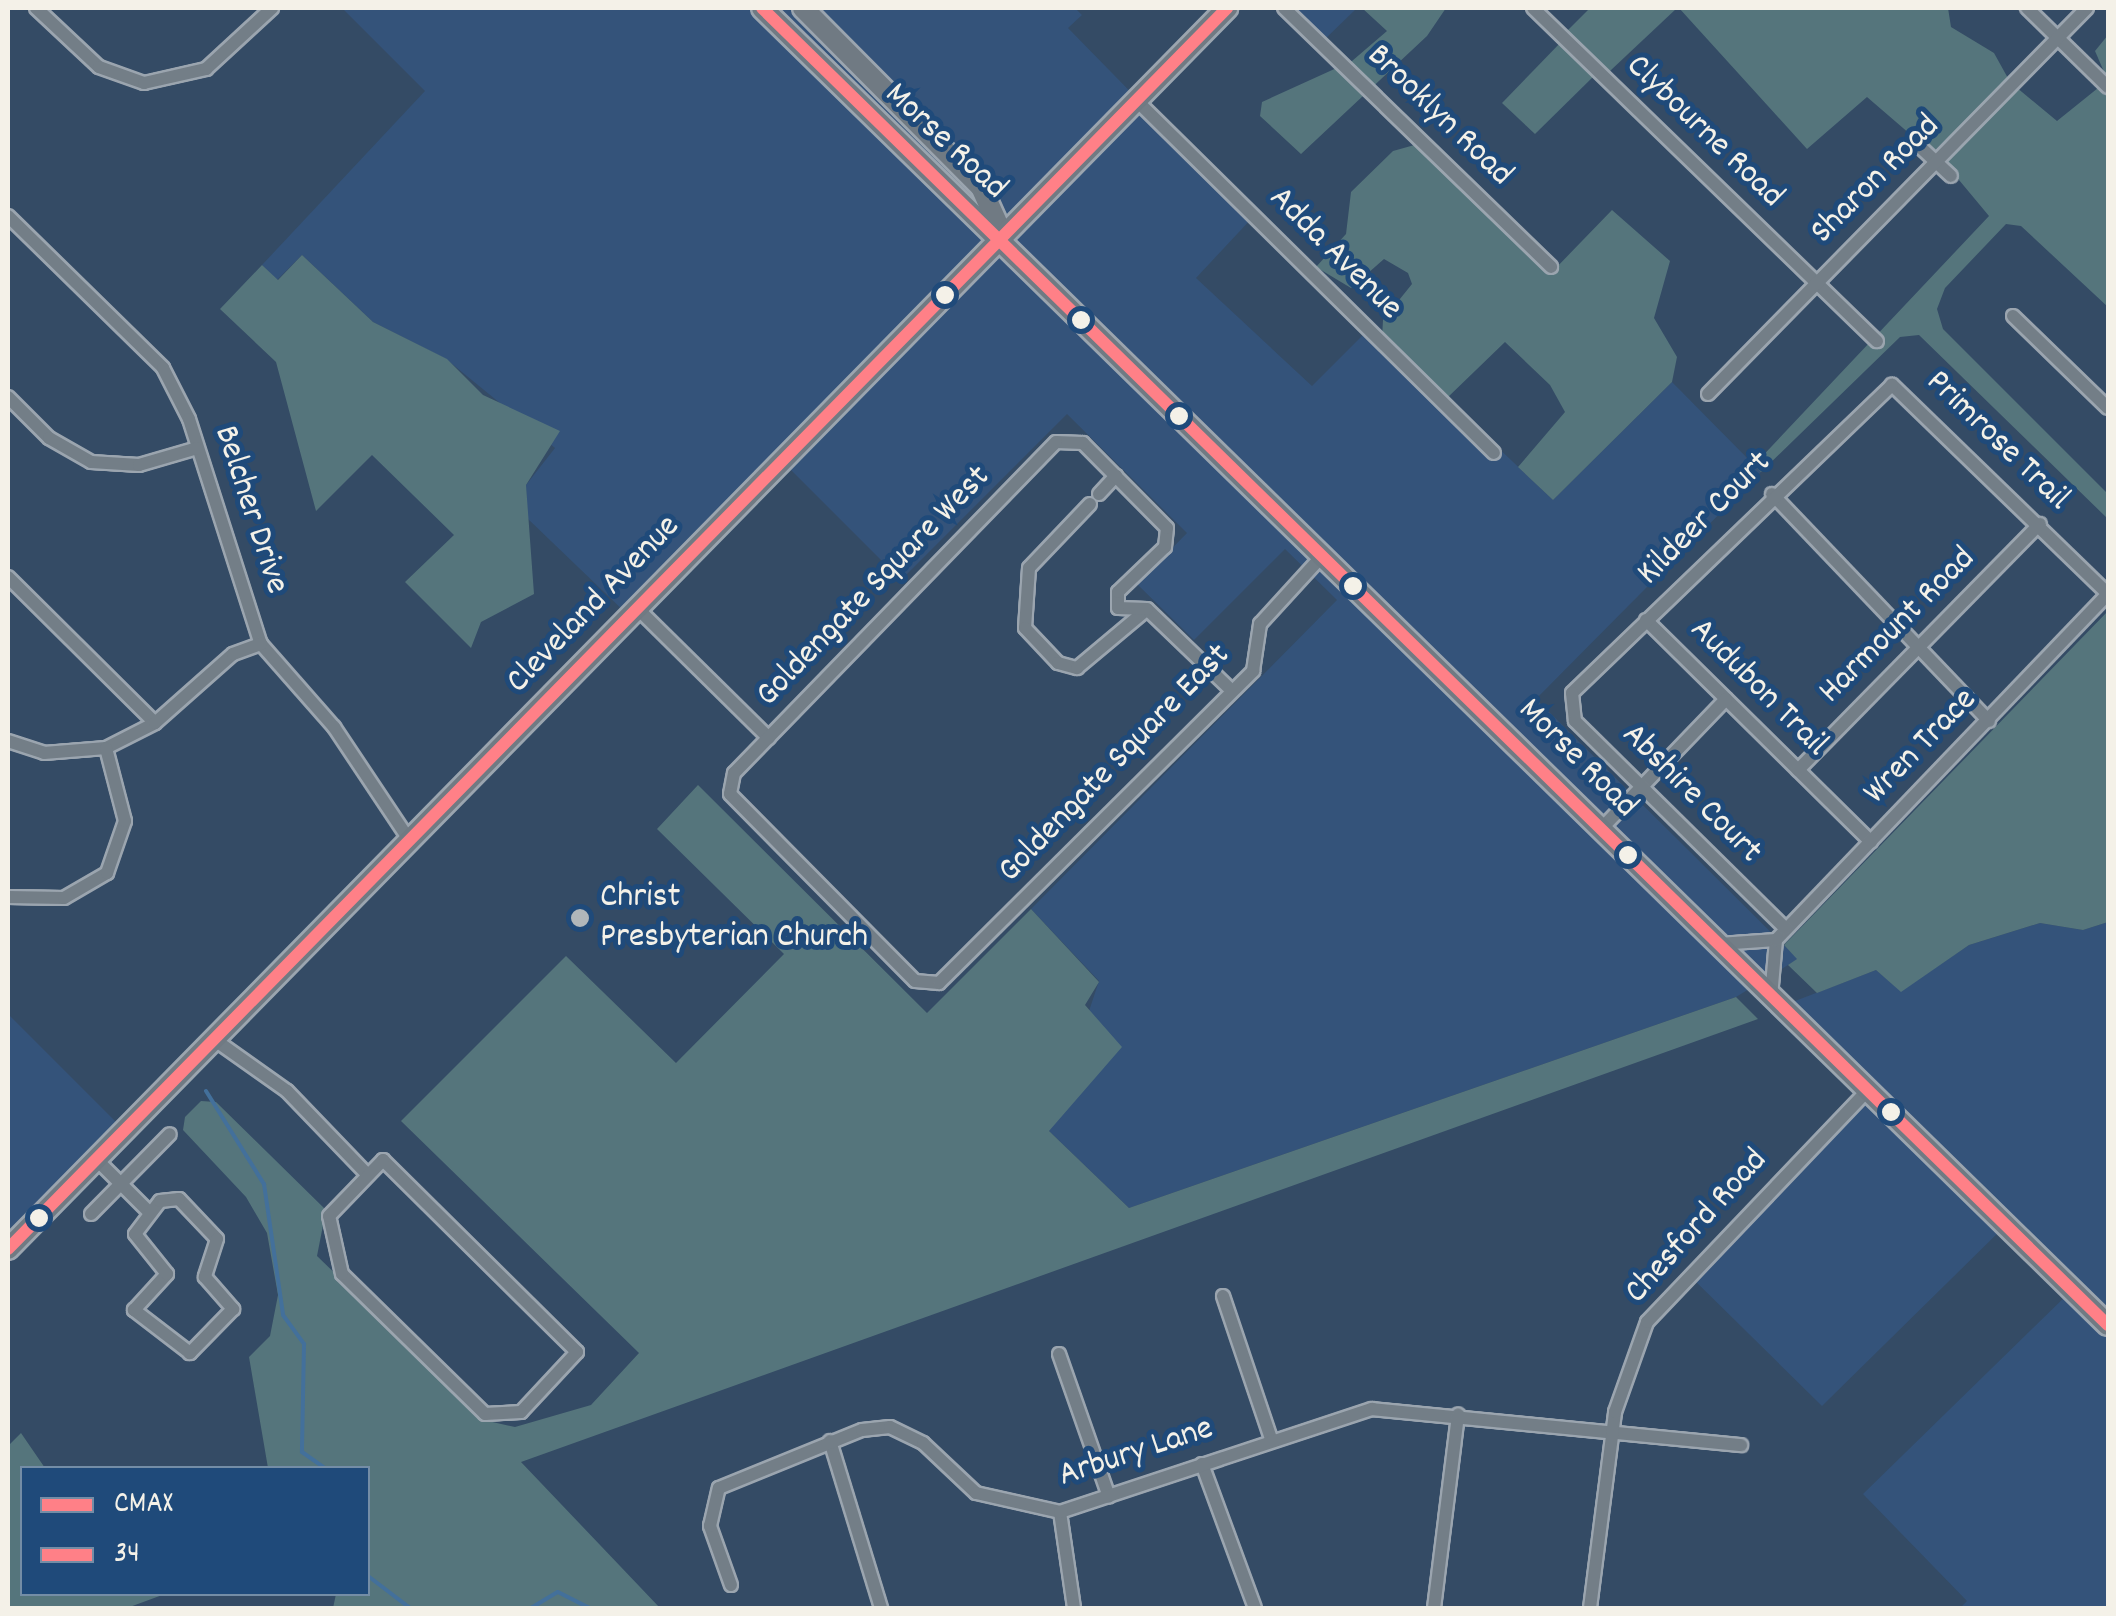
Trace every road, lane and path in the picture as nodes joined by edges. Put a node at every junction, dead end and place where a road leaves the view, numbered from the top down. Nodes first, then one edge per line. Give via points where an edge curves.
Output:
1 (36, 8) edge
2 (272, 8) edge
3 (762, 8) edge
4 (802, 8) edge
5 (1227, 8) edge
6 (1284, 8) edge
7 (1533, 8) edge
8 (2027, 8) edge
9 (2087, 8) edge
10 (2058, 38) junction
11 (2108, 87) edge
12 (1134, 99) junction
13 (1918, 145) dead end
14 (1936, 162) junction
15 (1951, 176) dead end
16 (8, 216) edge
17 (1003, 236) junction
18 (1552, 267) dead end
19 (1817, 283) junction
20 (2013, 316) dead end
21 (1877, 341) dead end
22 (1881, 388) joint
23 (1708, 394) dead end
24 (8, 397) edge
25 (2108, 408) edge
26 (198, 448) junction
27 (1494, 453) dead end
28 (1116, 476) junction
29 (1772, 494) junction
30 (2040, 524) junction
31 (1324, 554) junction
32 (8, 577) edge
33 (2108, 594) edge
34 (637, 608) junction
35 (1146, 609) junction
36 (1646, 620) junction
37 (261, 644) junction
38 (1919, 648) junction
39 (1228, 687) junction
40 (1572, 694) joint
41 (1726, 699) junction
42 (1988, 721) junction
43 (155, 723) junction
44 (769, 738) junction
45 (8, 741) edge
46 (106, 748) junction
47 (1798, 770) junction
48 (734, 773) joint
49 (1641, 788) junction
50 (1602, 828) junction
51 (410, 841) junction
52 (1871, 842) junction
53 (8, 897) edge
54 (1781, 934) junction
55 (1716, 944) junction
56 (1771, 997) junction
57 (215, 1040) junction
58 (1868, 1090) junction
59 (170, 1134) dead end
60 (96, 1160) junction
61 (367, 1174) junction
62 (119, 1182) junction
63 (149, 1212) junction
64 (91, 1214) dead end
65 (8, 1249) edge
66 (1222, 1296) dead end
67 (2108, 1325) edge
68 (1058, 1354) dead end
69 (1458, 1414) junction
70 (1612, 1432) junction
71 (1271, 1439) junction
72 (830, 1441) junction
73 (1741, 1445) dead end
74 (1202, 1464) junction
75 (1109, 1497) junction
76 (1060, 1512) junction
77 (732, 1585) dead end
78 (881, 1608) edge
79 (1074, 1608) edge
80 (1255, 1608) edge
81 (1434, 1608) edge
82 (1590, 1608) edge

1 - 2 street via 114,75 173,81 220,60
3 - 17 main road, Morse Road via 960,210
4 - 17 main road, Morse Road via 981,187
5 - 12 main road, Cleveland Avenue
6 - 18 street, Brooklyn Road
7 - 19 street, Clybourne Road
8 - 10 street
9 - 10 street, Sharon Road
10 - 11 street
10 - 14 street, Sharon Road
12 - 17 main road, Cleveland Avenue
12 - 27 street, Adda Avenue
13 - 14 street
14 - 15 street
14 - 19 street, Sharon Road
16 - 26 street, Belcher Drive via 163,368
17 - 31 main road, Morse Road
17 - 34 main road, Cleveland Avenue
19 - 21 street, Clybourne Road
19 - 23 street, Sharon Road
20 - 25 street
22 - 29 street, Kildeer Court
22 - 30 street, Primrose Trail via 1907,390
24 - 26 street via 49,438 91,462 139,465
26 - 37 street, Belcher Drive
28 - 35 street via 1169,534 1115,597 1126,614
28 - 35 street via 1028,568 1024,628 1058,662 1077,668
28 - 44 street, Goldengate Square West via 1082,444 1056,442
29 - 36 street, Kildeer Court
29 - 38 street
30 - 33 street, Primrose Trail
30 - 38 street, Harmount Road
31 - 39 street, Goldengate Square East via 1260,624 1253,671
31 - 50 main road, Morse Road
32 - 43 street
33 - 42 street, Wren Trace
34 - 44 street
34 - 51 main road, Cleveland Avenue
35 - 39 street
36 - 40 street, Kildeer Court
36 - 41 street, Audubon Trail
37 - 43 street via 200,678
37 - 51 street, Belcher Drive via 334,728
38 - 42 street
38 - 47 street, Harmount Road
39 - 48 street, Goldengate Square East via 949,977 915,981 736,803
40 - 49 street, Abshire Court via 1575,721
41 - 47 street, Audubon Trail
41 - 49 street
42 - 52 street, Wren Trace
43 - 46 street
44 - 48 street, Goldengate Square West
45 - 46 street via 44,753
46 - 53 street via 125,822 107,873 64,898
47 - 52 street, Audubon Trail
49 - 50 street
49 - 54 street, Abshire Court
50 - 55 main road, Morse Road
51 - 57 main road, Cleveland Avenue
52 - 54 street, Wren Trace
54 - 55 street
54 - 56 street
55 - 56 main road, Morse Road
56 - 58 main road, Morse Road
57 - 60 main road, Cleveland Avenue
57 - 61 street via 272,1078
58 - 67 main road, Morse Road
58 - 70 street, Chesford Road via 1656,1308 1628,1362
59 - 62 street
60 - 62 street
60 - 65 main road, Cleveland Avenue
61 - 61 street via 329,1216 342,1274 486,1414 512,1415 578,1352 384,1160
62 - 63 street
62 - 64 street
63 - 63 street via 136,1243 167,1274 134,1310 190,1353 232,1309 205,1276 218,1238 179,1199
66 - 71 street
68 - 75 street
69 - 70 street, Arbury Lane
69 - 71 street, Arbury Lane via 1372,1409
69 - 81 street
70 - 73 street, Arbury Lane
70 - 82 street, Chesford Road
71 - 74 street, Arbury Lane
72 - 76 street, Arbury Lane via 890,1427 923,1443 976,1493
72 - 77 street, Arbury Lane via 734,1475 715,1498 710,1526
72 - 78 street
74 - 75 street, Arbury Lane
74 - 80 street
75 - 76 street, Arbury Lane
76 - 79 street

